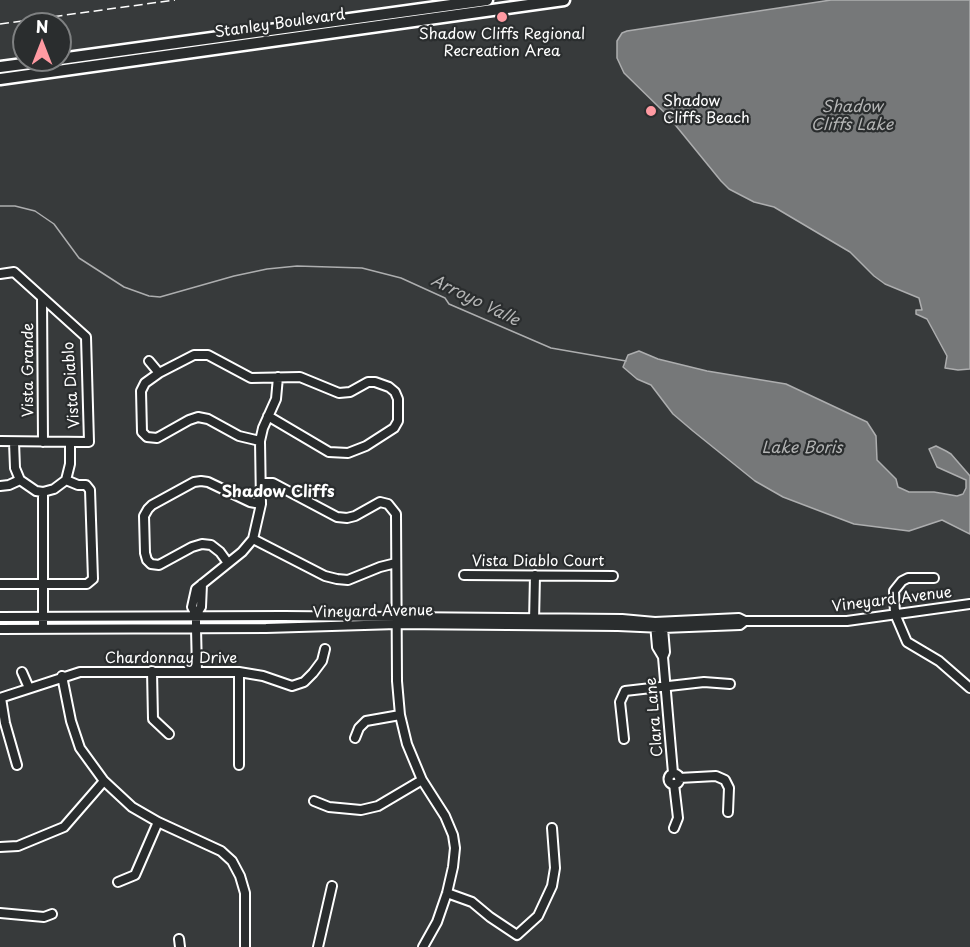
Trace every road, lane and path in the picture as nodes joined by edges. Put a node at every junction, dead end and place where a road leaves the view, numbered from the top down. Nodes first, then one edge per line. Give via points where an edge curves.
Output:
1 (487, 0) edge
2 (564, 0) edge
3 (443, 11) junction
4 (72, 57) edge
5 (0, 79) edge
6 (0, 274) edge
7 (42, 298) junction
8 (149, 361) dead end
9 (159, 373) junction
10 (278, 377) junction
11 (268, 416) junction
12 (0, 441) edge
13 (260, 441) junction
14 (15, 442) junction
15 (43, 442) junction
16 (70, 442) junction
17 (20, 480) junction
18 (66, 480) junction
19 (261, 483) junction
20 (0, 486) edge
21 (43, 492) junction
22 (261, 504) junction
23 (253, 538) junction
24 (228, 563) junction
25 (396, 563) junction
26 (464, 575) dead end
27 (535, 575) junction
28 (613, 576) dead end
29 (934, 578) dead end
30 (0, 584) edge
31 (42, 584) junction
32 (970, 604) edge
33 (896, 614) junction
34 (196, 615) junction
35 (43, 616) junction
36 (0, 617) edge
37 (397, 621) junction
38 (534, 622) junction
39 (658, 626) junction
40 (43, 628) junction
41 (196, 628) junction
42 (0, 629) edge
43 (325, 650) dead end
44 (152, 671) junction
45 (197, 671) junction
46 (22, 672) dead end
47 (239, 672) junction
48 (62, 676) junction
49 (730, 684) dead end
50 (666, 686) junction
51 (29, 688) junction
52 (970, 688) edge
53 (0, 698) edge
54 (400, 714) junction
55 (169, 734) dead end
56 (355, 738) dead end
57 (624, 739) dead end
58 (17, 765) dead end
59 (239, 765) dead end
60 (675, 779) junction
61 (422, 780) junction
62 (104, 781) junction
63 (314, 801) dead end
64 (728, 812) dead end
65 (158, 822) junction
66 (552, 828) dead end
67 (674, 828) dead end
68 (563, 846) dead end
69 (0, 847) edge
70 (554, 847) junction
71 (118, 882) dead end
72 (332, 886) dead end
73 (447, 893) junction
74 (0, 912) edge
75 (52, 914) dead end
76 (244, 947) edge
77 (318, 947) edge
78 (423, 947) edge

1 - 3 main road, Stanley Boulevard
2 - 3 main road, Stanley Boulevard
3 - 4 main road, Stanley Boulevard
3 - 5 main road, Stanley Boulevard
6 - 7 street via 14,272
7 - 15 street, Vista Grande
7 - 16 street, Vista Diablo via 86,337 89,442
8 - 9 street
9 - 10 street via 194,355 208,355 251,378
9 - 13 street via 141,391 142,432 147,437 157,438 198,417
10 - 11 street via 276,399
10 - 11 street via 307,378 339,393 368,382 389,387 398,399 398,421 387,434 366,446 339,454
11 - 13 street
12 - 14 street
13 - 19 street
14 - 15 street
14 - 17 street via 15,468
15 - 16 street, Vista Diablo
16 - 18 street
17 - 20 street
17 - 21 street
18 - 21 street
18 - 31 street via 86,485 90,490 93,579 87,584
19 - 22 street
19 - 25 street via 273,483 337,517 347,518 380,502 388,504 396,514
21 - 31 street
22 - 23 street
22 - 24 street via 201,481 152,505 144,516 145,553 151,564 159,565 202,544 211,545
23 - 24 street
23 - 25 street via 337,579 348,580
24 - 34 street via 202,584 201,607
25 - 37 street
26 - 27 street, Vista Diablo Court
27 - 28 street, Vista Diablo Court
27 - 38 street
29 - 33 street via 902,581 894,591
30 - 31 street
31 - 35 street
32 - 33 street, Vineyard Avenue
33 - 39 street, Vineyard Avenue via 847,621 739,618
33 - 52 street via 907,642 933,657
34 - 35 street, Vineyard Avenue
34 - 37 street, Vineyard Avenue
34 - 41 street
35 - 36 street, Vineyard Avenue
35 - 40 street
37 - 38 street, Vineyard Avenue
37 - 41 street, Vineyard Avenue
37 - 54 street
38 - 39 street, Vineyard Avenue via 622,619
39 - 50 street, Clara Lane via 665,652
40 - 41 street, Vineyard Avenue
40 - 42 street, Vineyard Avenue
41 - 45 street
43 - 47 street, Chardonnay Drive via 313,673 292,686
44 - 45 street, Chardonnay Drive
44 - 48 street, Chardonnay Drive
44 - 55 street via 153,719
45 - 47 street, Chardonnay Drive
46 - 51 street
47 - 59 street
48 - 51 street, Chardonnay Drive
48 - 62 street via 80,748
49 - 50 street
50 - 57 street via 631,689 622,694
50 - 60 street, Clara Lane
51 - 53 street, Chardonnay Drive
53 - 58 street
54 - 56 street via 366,721
54 - 61 street
60 - 64 street via 716,776 726,780
60 - 67 street, Clara Lane via 678,818
61 - 63 street via 378,806 361,810 329,807
61 - 73 street via 453,835 455,848
62 - 65 street via 132,807
62 - 69 street via 64,827 18,846
65 - 71 street via 135,875
65 - 76 street via 220,851 232,861 245,893
66 - 70 street
68 - 70 street
70 - 73 street via 555,868 546,904 517,935 472,902
72 - 77 street
73 - 78 street
74 - 75 street via 44,917

